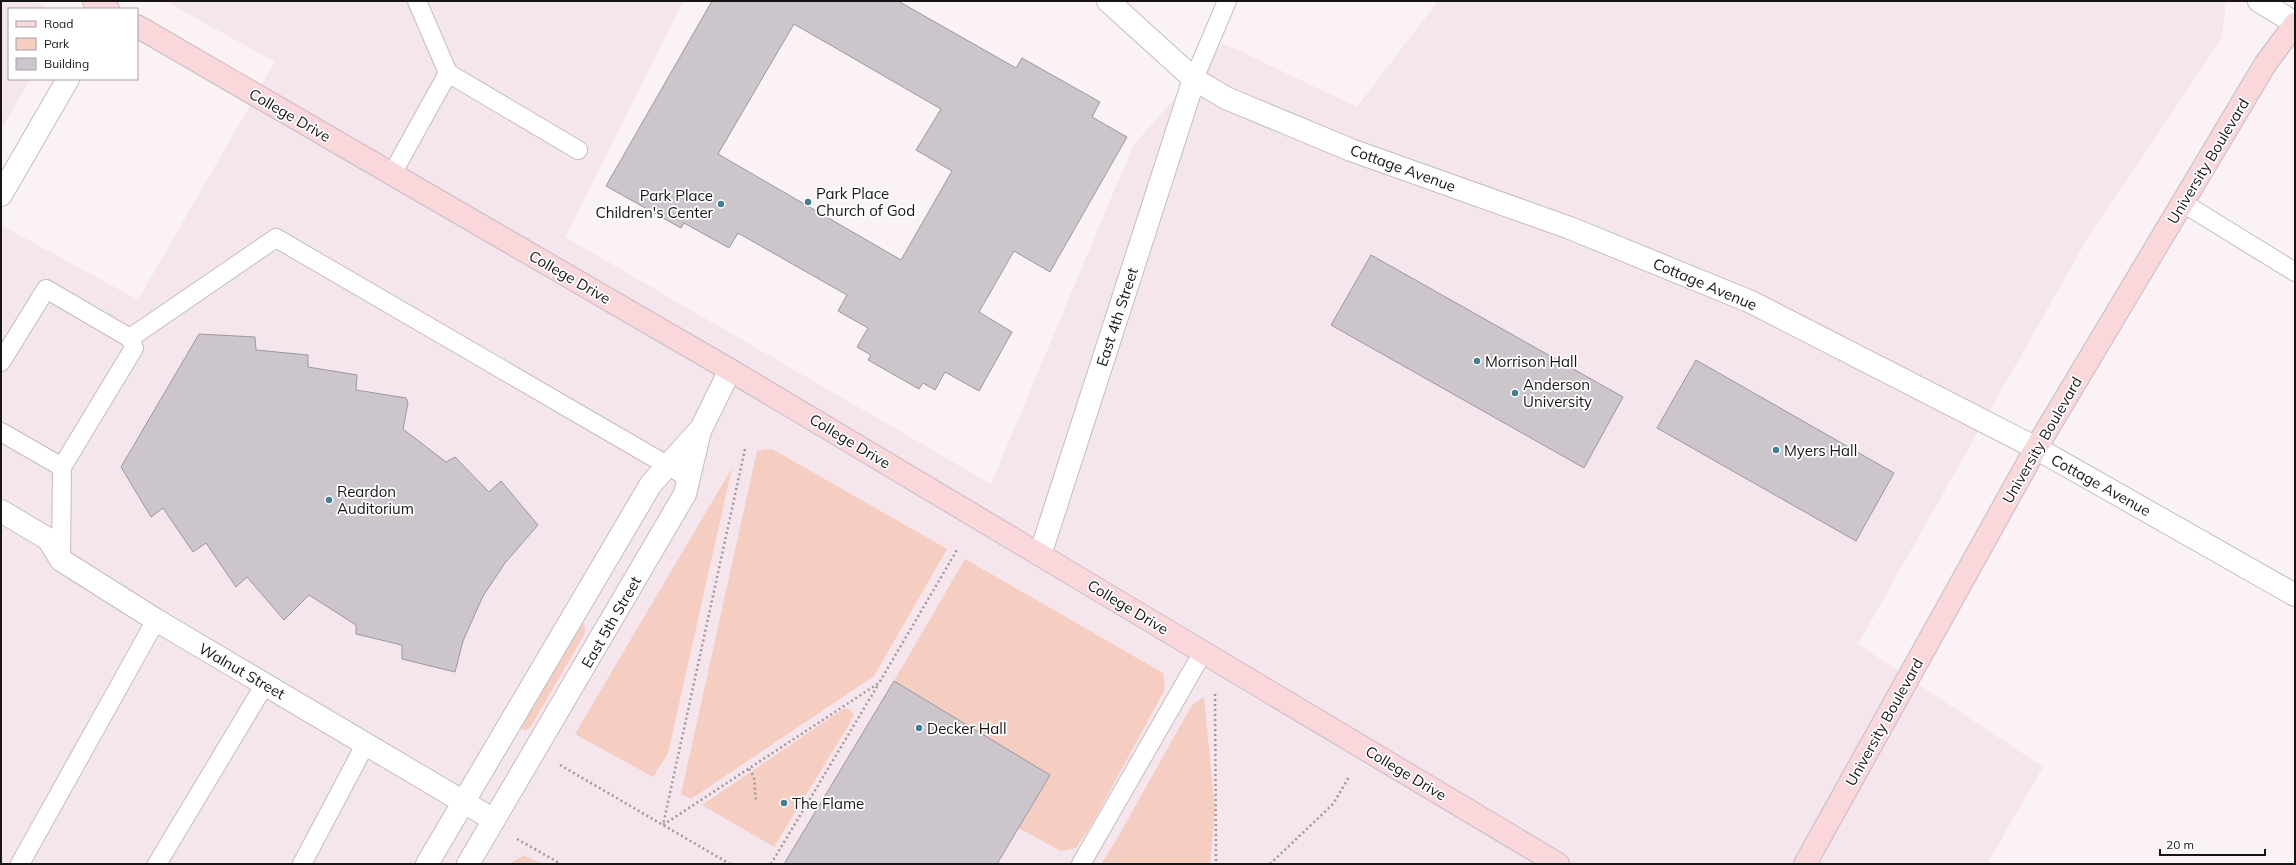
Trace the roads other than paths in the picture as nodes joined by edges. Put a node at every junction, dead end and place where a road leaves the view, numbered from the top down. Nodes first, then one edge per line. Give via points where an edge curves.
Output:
1 (94, 1) edge
2 (417, 1) edge
3 (1108, 1) edge
4 (1227, 1) edge
5 (2259, 1) edge
6 (106, 8) edge
7 (2295, 24) edge
8 (138, 27) edge
9 (448, 74) junction
10 (1194, 79) junction
11 (67, 80) edge
12 (578, 150) dead end
13 (392, 174) junction
14 (1, 195) edge
15 (2183, 203) junction
16 (2295, 272) edge
17 (130, 338) junction
18 (1, 362) edge
19 (730, 370) junction
20 (700, 431) junction
21 (1, 432) edge
22 (2036, 448) junction
23 (667, 466) junction
24 (62, 467) junction
25 (689, 478) junction
26 (1, 511) edge
27 (1040, 555) junction
28 (61, 560) junction
29 (2295, 595) edge
30 (156, 620) junction
31 (1203, 652) junction
32 (265, 684) junction
33 (366, 743) junction
34 (464, 801) junction
35 (494, 820) junction
36 (20, 864) edge
37 (157, 864) edge
38 (302, 864) edge
39 (427, 864) edge
40 (468, 864) edge
41 (1081, 864) edge
42 (1558, 864) edge
43 (1805, 864) edge

1 - 6 street
2 - 9 lane
3 - 10 street, Cottage Avenue
4 - 10 lane
5 - 7 street
7 - 15 street, University Boulevard via 2266,63
8 - 13 street, College Drive
9 - 12 lane
9 - 13 lane
10 - 22 street, Cottage Avenue via 1226,98 1352,150 1570,228 1751,302
10 - 27 street, East 4th Street
11 - 14 street
13 - 19 street, College Drive
15 - 16 lane
15 - 22 street, University Boulevard
17 - 18 lane via 46,288
17 - 23 lane via 276,238
17 - 24 lane via 134,348
19 - 20 street, East 5th Street
19 - 27 street, College Drive
20 - 23 street
20 - 25 street, East 5th Street
21 - 24 lane
22 - 29 street, Cottage Avenue
22 - 43 street, University Boulevard
23 - 25 lane
23 - 34 street via 651,484
24 - 28 lane
25 - 35 street, East 5th Street via 685,494
26 - 28 street, Walnut Street via 48,539
27 - 31 street, College Drive
28 - 30 street, Walnut Street
30 - 32 street, Walnut Street
30 - 36 lane
31 - 41 lane
31 - 42 street, College Drive
32 - 33 street, Walnut Street
32 - 37 lane
33 - 34 street, Walnut Street
33 - 38 lane
34 - 35 street, Walnut Street
34 - 39 street
35 - 40 street, East 5th Street

